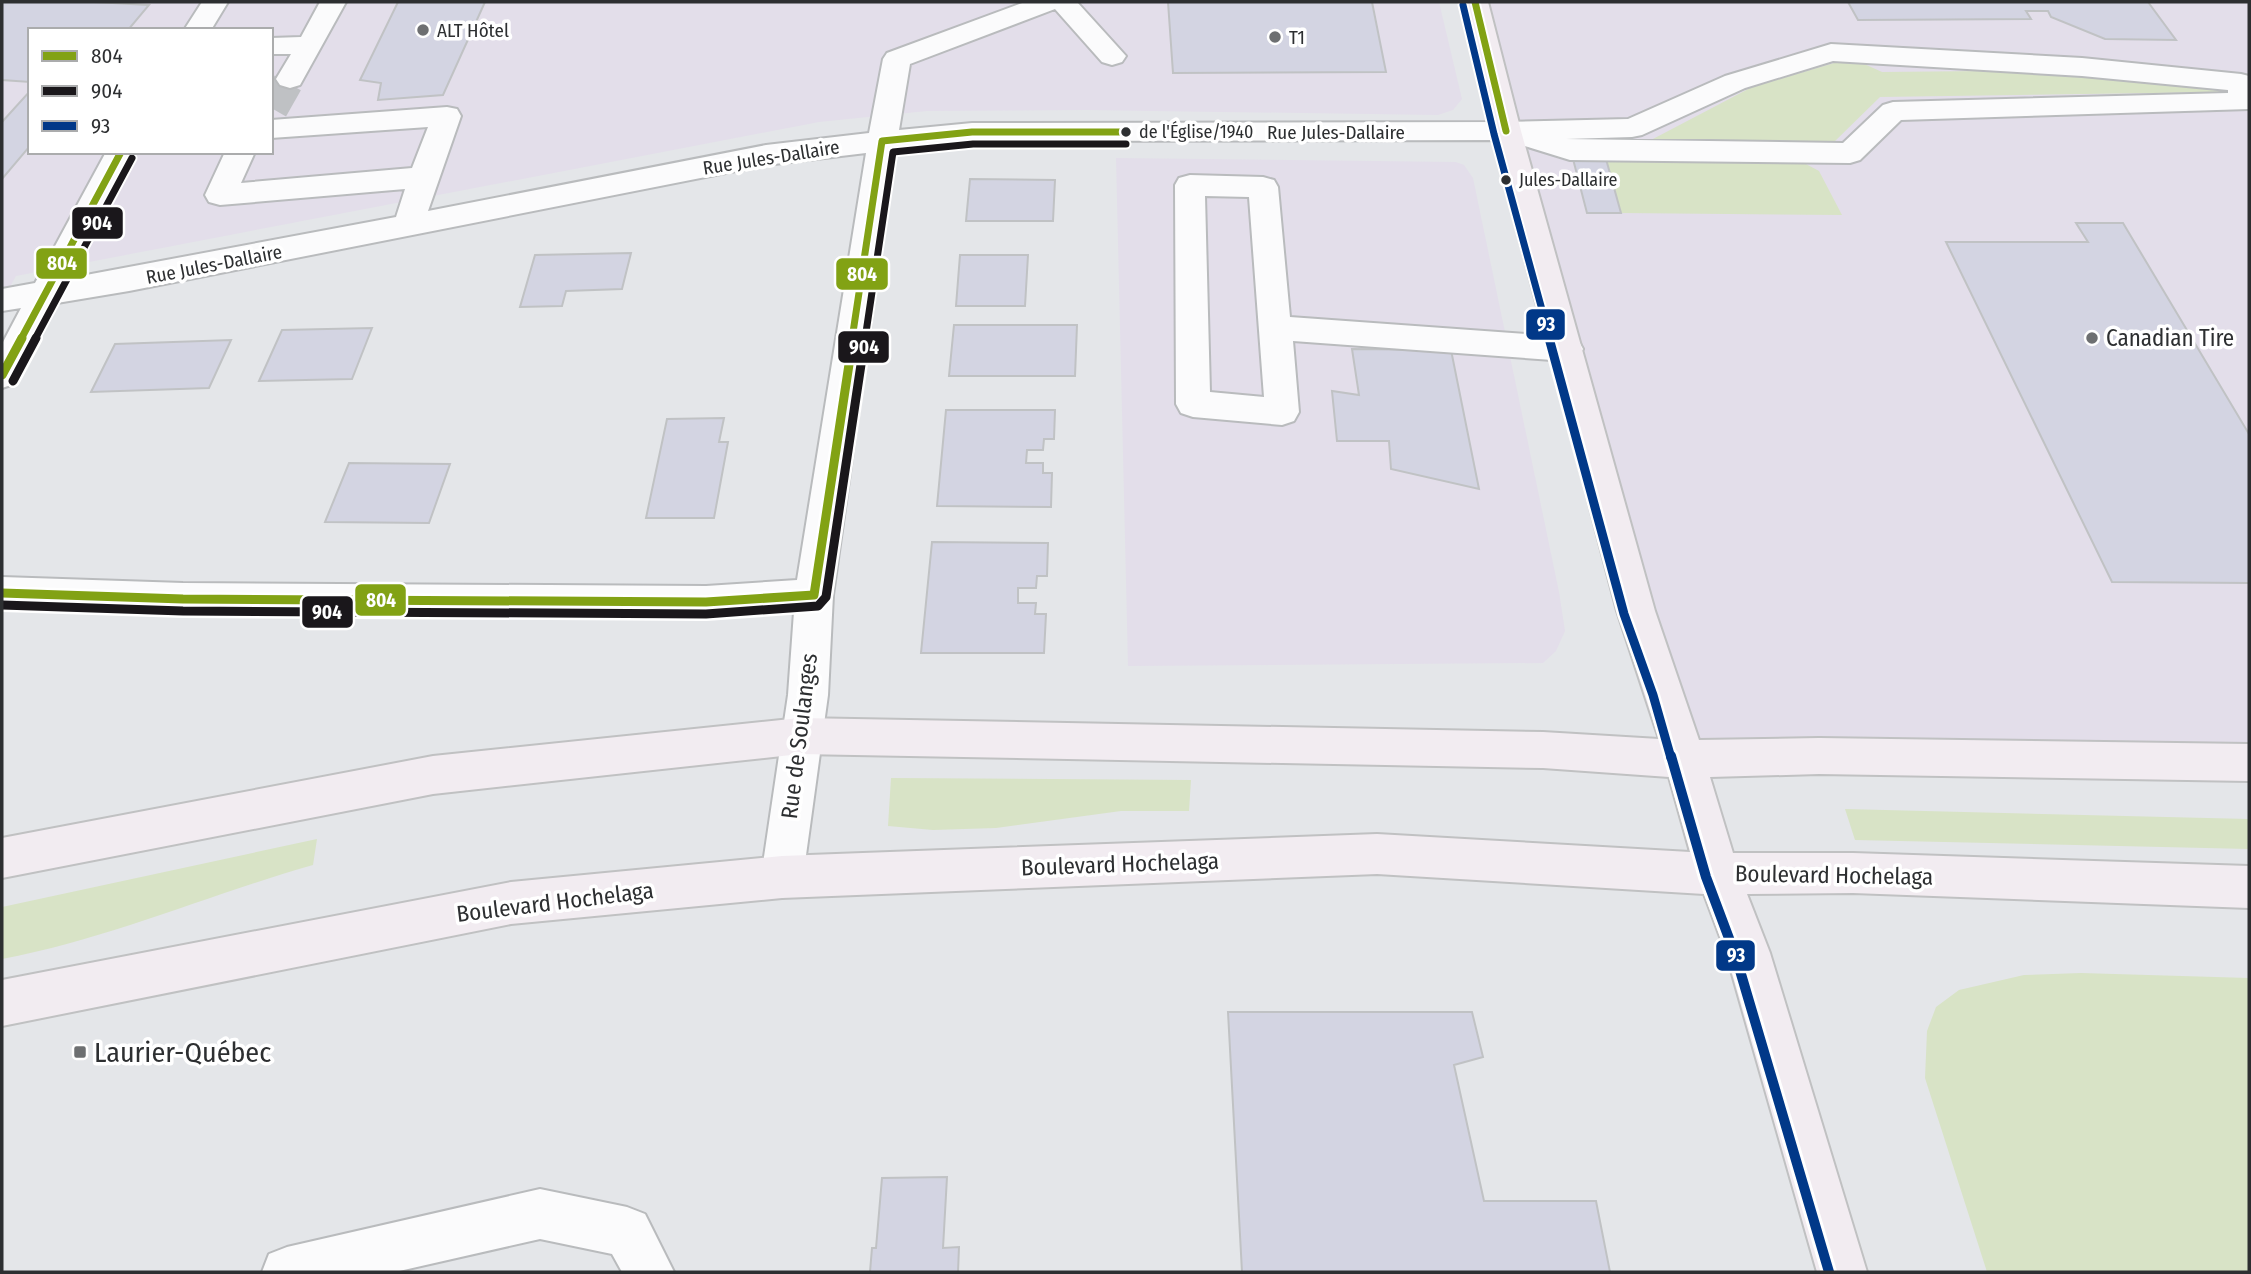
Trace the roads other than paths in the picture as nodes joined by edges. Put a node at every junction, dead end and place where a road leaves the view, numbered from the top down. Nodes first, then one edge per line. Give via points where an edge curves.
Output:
1 (215, 2) edge
2 (333, 2) edge
3 (1048, 2) edge
4 (1063, 2) edge
5 (1475, 2) edge
6 (198, 28) edge
7 (310, 45) junction
8 (273, 46) edge
9 (1112, 56) dead end
10 (290, 79) tunnel mouth
11 (273, 117) edge
12 (1506, 131) junction
13 (1206, 132) junction
14 (882, 141) junction
15 (120, 154) edge
16 (239, 154) edge
17 (423, 177) junction
18 (1207, 186) junction
19 (409, 225) junction
20 (47, 293) junction
21 (2, 300) edge
22 (1275, 328) junction
23 (15, 330) edge
24 (1566, 349) junction
25 (2, 375) edge
26 (2, 593) edge
27 (814, 595) junction
28 (800, 737) junction
29 (1683, 759) junction
30 (2249, 762) edge
31 (2, 858) edge
32 (1718, 874) junction
33 (782, 877) junction
34 (2249, 887) edge
35 (2, 1003) edge
36 (287, 1272) edge
37 (649, 1272) edge
38 (1842, 1272) edge

1 - 6 street
2 - 7 street
3 - 14 street, Rue de Soulanges via 897,59
4 - 9 street
5 - 12 main road
7 - 8 street
7 - 10 street
11 - 17 street via 447,116
12 - 12 street, Rue Jules-Dallaire via 1570,150 1850,153 1893,111 2243,102 2241,83 2082,67 1831,52 1735,82 1632,128
12 - 13 street, Rue Jules-Dallaire
12 - 24 main road
13 - 14 street, Rue Jules-Dallaire via 972,132
13 - 18 street
14 - 19 street, Rue Jules-Dallaire via 766,155
14 - 27 street, Rue de Soulanges
15 - 20 street
16 - 17 street via 220,195
17 - 19 street
18 - 22 street via 1263,187
18 - 22 street via 1190,185 1192,404 1282,412
19 - 20 street, Rue Jules-Dallaire
20 - 21 street, Rue Jules-Dallaire
20 - 23 street
22 - 24 street
23 - 25 street
24 - 29 main road via 1636,611
26 - 27 street via 183,599 692,602
27 - 28 street, Rue de Soulanges via 808,695
28 - 29 main road via 1543,750
28 - 31 main road via 433,775
28 - 33 street, Rue de Soulanges
29 - 30 main road via 1819,756
29 - 32 main road
32 - 33 main road, Boulevard Hochelaga via 1377,855
32 - 34 main road, Boulevard Hochelaga via 1853,873
32 - 38 main road via 1748,953
33 - 35 main road, Boulevard Hochelaga via 511,903
36 - 37 street via 540,1214 627,1232

